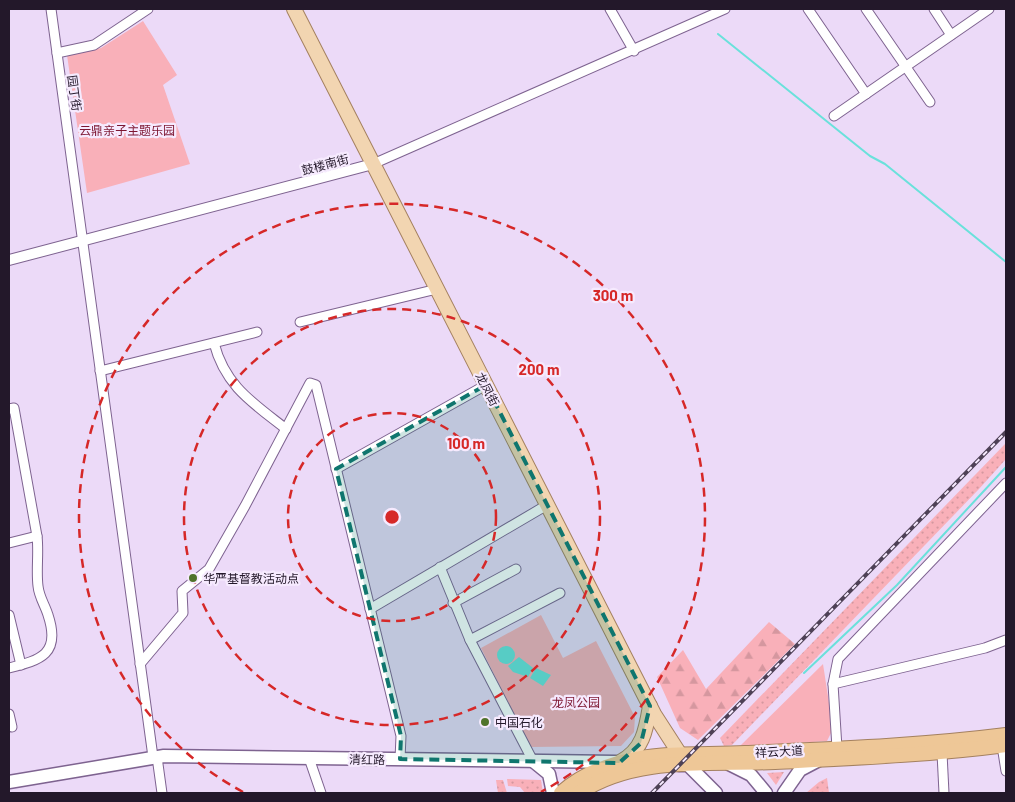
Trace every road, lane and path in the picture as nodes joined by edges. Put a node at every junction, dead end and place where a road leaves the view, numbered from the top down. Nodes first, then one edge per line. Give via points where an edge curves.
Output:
1 (50, 9) edge
2 (148, 9) edge
3 (294, 9) edge
4 (610, 9) edge
5 (808, 9) edge
6 (866, 9) edge
7 (934, 9) edge
8 (989, 9) edge
9 (720, 10) edge
10 (951, 35) junction
11 (634, 51) junction
12 (57, 53) junction
13 (906, 66) junction
14 (866, 94) junction
15 (930, 102) dead end
16 (834, 116) dead end
17 (373, 164) junction
18 (82, 240) junction
19 (9, 260) edge
20 (437, 288) junction
21 (300, 322) dead end
22 (257, 332) dead end
23 (214, 343) junction
24 (100, 371) junction
25 (486, 385) junction
26 (9, 409) edge
27 (286, 430) junction
28 (336, 470) junction
29 (1006, 482) edge
30 (547, 505) junction
31 (37, 536) junction
32 (9, 543) edge
33 (440, 567) junction
34 (516, 569) dead end
35 (560, 593) dead end
36 (453, 603) junction
37 (370, 609) junction
38 (9, 615) edge
39 (470, 640) junction
40 (1006, 640) edge
41 (140, 664) junction
42 (21, 665) junction
43 (9, 668) edge
44 (833, 684) junction
45 (650, 706) junction
46 (9, 714) edge
47 (12, 727) dead end
48 (1005, 742) edge
49 (837, 748) junction
50 (942, 753) junction
51 (155, 757) junction
52 (309, 758) junction
53 (400, 759) junction
54 (684, 759) junction
55 (820, 760) junction
56 (533, 761) junction
57 (619, 762) junction
58 (730, 764) junction
59 (1006, 767) edge
60 (1006, 771) edge
61 (9, 782) edge
62 (162, 793) edge
63 (321, 793) edge
64 (552, 793) edge
65 (560, 793) edge
66 (579, 793) edge
67 (716, 793) edge
68 (766, 793) edge
69 (784, 793) edge
70 (944, 793) edge

1 - 12 street, 园丁街
2 - 12 street via 94,45
3 - 17 main road, 龙凤街
4 - 11 street
5 - 14 street
6 - 13 street
7 - 10 street
8 - 10 street
9 - 11 street, 鼓楼南街
10 - 13 street
11 - 17 street, 鼓楼南街
12 - 18 street, 园丁街
13 - 14 street
13 - 15 street
14 - 16 street
17 - 18 street, 鼓楼南街
17 - 20 main road, 龙凤街
18 - 19 street, 鼓楼南街
18 - 24 street, 园丁街
20 - 21 street
20 - 25 main road, 龙凤街
22 - 23 street
23 - 24 street
23 - 27 street via 225,373 241,394
24 - 41 street, 园丁街
25 - 28 street
25 - 30 main road, 龙凤街
26 - 31 street via 14,408
27 - 28 street via 310,383 316,385
27 - 41 street via 209,569 182,591 183,613
28 - 37 street
29 - 44 street via 838,659
30 - 33 street
30 - 45 main road, 龙凤街
31 - 32 street
31 - 42 street via 38,584 52,637 44,656
33 - 36 street
33 - 37 street
34 - 36 street
35 - 39 street
36 - 39 street
37 - 53 street via 401,736
38 - 42 street
39 - 56 street
40 - 44 street via 985,648
41 - 51 street, 园丁街
42 - 43 street
44 - 49 street
45 - 54 main road, 龙凤街
45 - 57 main road via 641,743 632,755
46 - 47 street
48 - 49 highway, 祥云大道
48 - 50 highway, 祥云大道
48 - 59 street
49 - 54 highway, 祥云大道
50 - 55 highway, 祥云大道
50 - 70 street
51 - 52 main road, 清红路
51 - 61 main road, 清红路
51 - 62 street, 园丁街
52 - 53 main road, 清红路
52 - 63 street
53 - 56 main road, 清红路
54 - 57 highway, 祥云大道 via 650,756
54 - 58 highway, 祥云大道
54 - 66 highway, 祥云大道 via 628,772
54 - 67 main road
55 - 58 highway, 祥云大道
55 - 69 main road via 800,770
56 - 57 main road, 清红路
56 - 64 main road via 549,774
57 - 65 highway, 祥云大道 via 587,775
58 - 68 main road via 751,775
59 - 60 street

